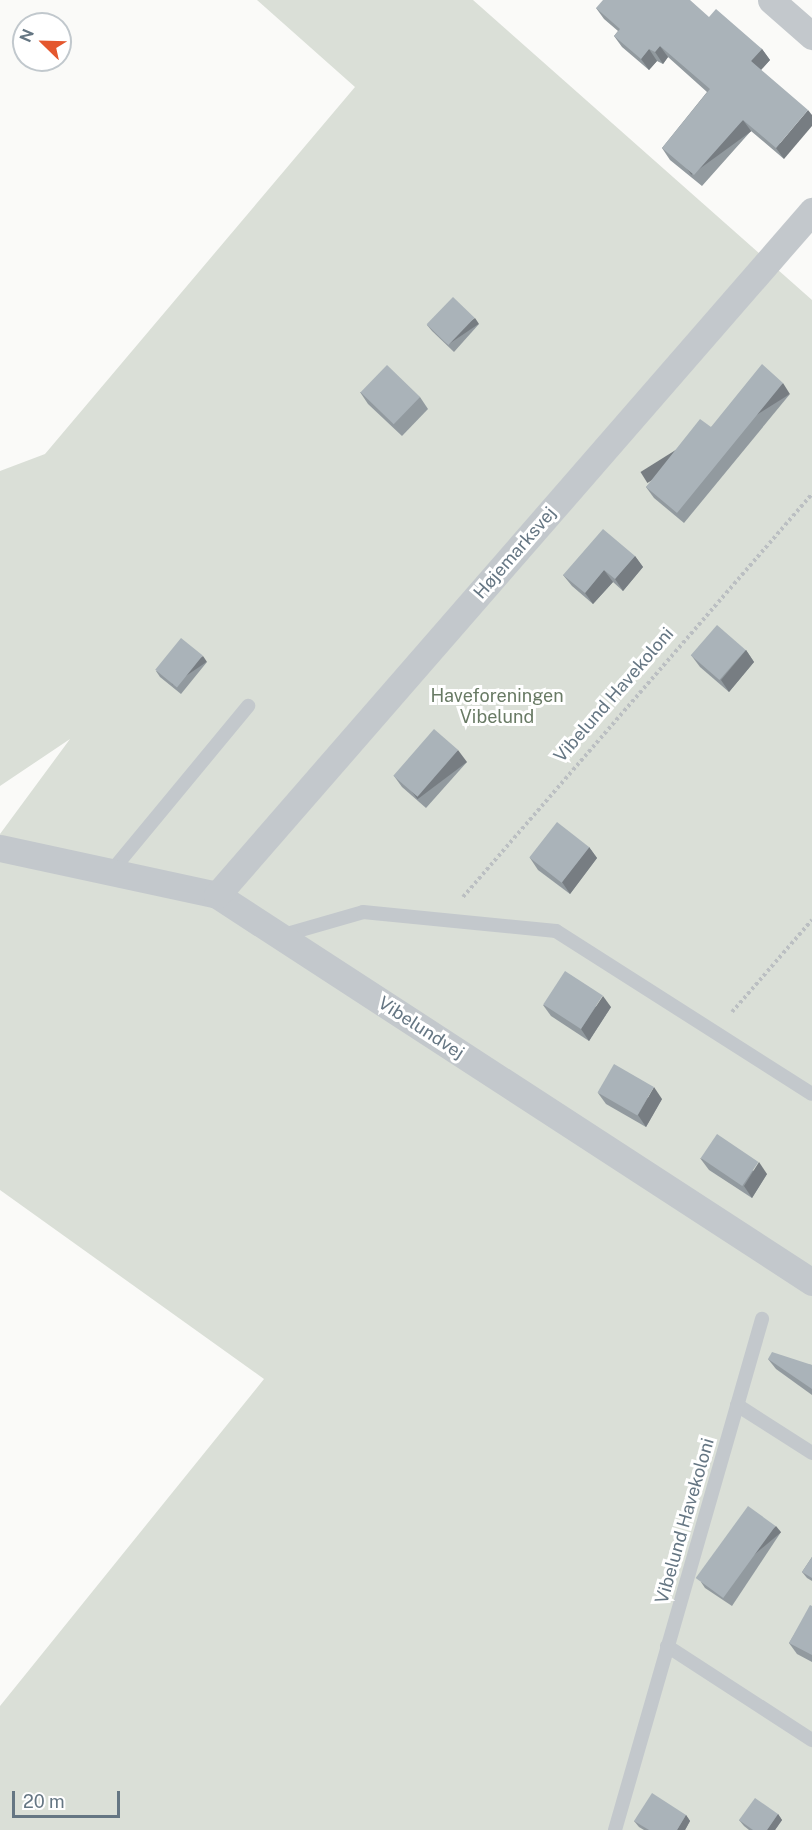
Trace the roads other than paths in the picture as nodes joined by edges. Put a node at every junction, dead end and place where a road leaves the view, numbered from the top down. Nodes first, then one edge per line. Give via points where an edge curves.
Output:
1 (771, 0) edge
2 (812, 36) edge
3 (812, 211) edge
4 (248, 706) dead end
5 (0, 848) edge
6 (109, 873) junction
7 (218, 895) junction
8 (280, 936) junction
9 (812, 1094) edge
10 (812, 1282) edge
11 (762, 1319) dead end
12 (737, 1405) junction
13 (812, 1453) edge
14 (667, 1646) junction
15 (812, 1740) edge
16 (615, 1830) edge

1 - 2 street
3 - 7 street, Højemarksvej
4 - 6 lane
5 - 6 street, Vibelundvej
6 - 7 street, Vibelundvej
7 - 8 street, Vibelundvej
8 - 9 lane via 363,912 556,931
8 - 10 street, Vibelundvej
11 - 12 lane, Vibelund Havekoloni
12 - 13 lane
12 - 14 lane, Vibelund Havekoloni
14 - 15 lane
14 - 16 lane, Vibelund Havekoloni

